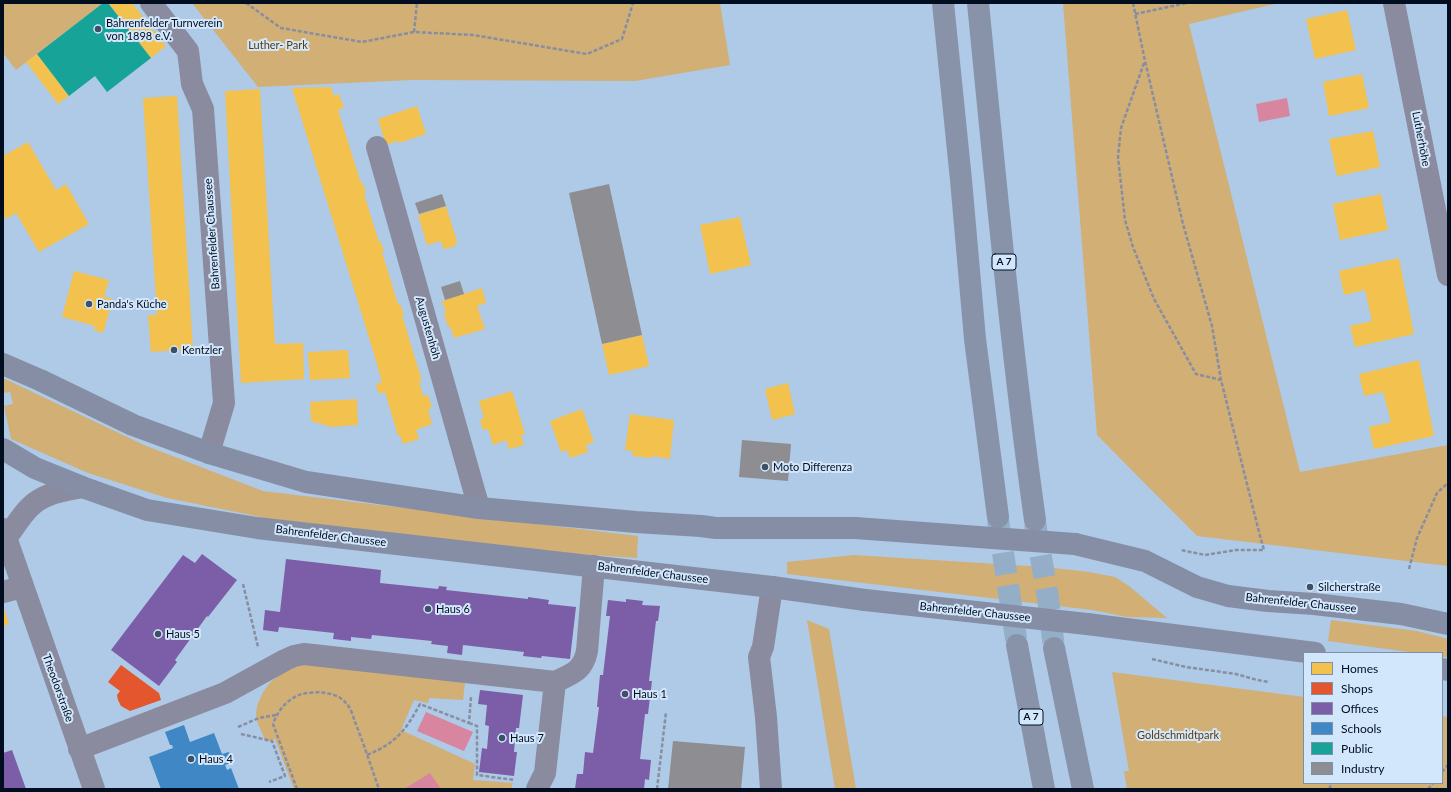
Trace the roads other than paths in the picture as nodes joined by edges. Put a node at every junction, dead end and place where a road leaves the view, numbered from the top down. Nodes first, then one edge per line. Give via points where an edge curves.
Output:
1 (151, 3) edge
2 (943, 3) edge
3 (978, 3) edge
4 (1394, 3) edge
5 (377, 147) dead end
6 (1448, 275) edge
7 (3, 364) edge
8 (3, 449) edge
9 (209, 453) junction
10 (82, 487) junction
11 (479, 508) junction
12 (998, 517) tunnel mouth
13 (1035, 520) tunnel mouth
14 (4, 535) edge
15 (594, 566) junction
16 (772, 587) junction
17 (13, 589) edge
18 (1448, 624) edge
19 (1017, 645) tunnel mouth
20 (1054, 648) tunnel mouth
21 (1307, 652) edge
22 (555, 682) junction
23 (80, 749) junction
24 (94, 789) edge
25 (537, 789) edge
26 (771, 789) edge
27 (1044, 789) edge
28 (1083, 789) edge

1 - 9 street, Bahrenfelder Chaussee via 188,51 192,84 203,109 224,403
2 - 12 highway via 974,340
3 - 13 highway, A 7 via 1012,340
4 - 6 street, Lutherhöhe
5 - 11 street, Augustenhöh
7 - 9 main road, Bahrenfelder Chaussee via 133,425
8 - 10 main road, Bahrenfelder Chaussee via 35,468
9 - 11 main road, Bahrenfelder Chaussee via 306,482
10 - 14 street via 55,492 40,499
10 - 15 main road, Bahrenfelder Chaussee via 147,510 257,528
11 - 18 main road, Bahrenfelder Chaussee, bridge via 716,528 855,528 1075,544 1145,561 1197,587 1228,596 1401,614
14 - 17 street, Theodorstraße
15 - 16 main road, Bahrenfelder Chaussee
15 - 22 street via 585,659 578,671
16 - 21 main road, Bahrenfelder Chaussee, bridge
16 - 26 street via 763,647 759,657
17 - 23 street, Theodorstraße
19 - 27 highway, A 7
20 - 28 highway
22 - 23 street via 304,654 294,656 225,693
22 - 25 street via 545,773
23 - 24 street, Theodorstraße

